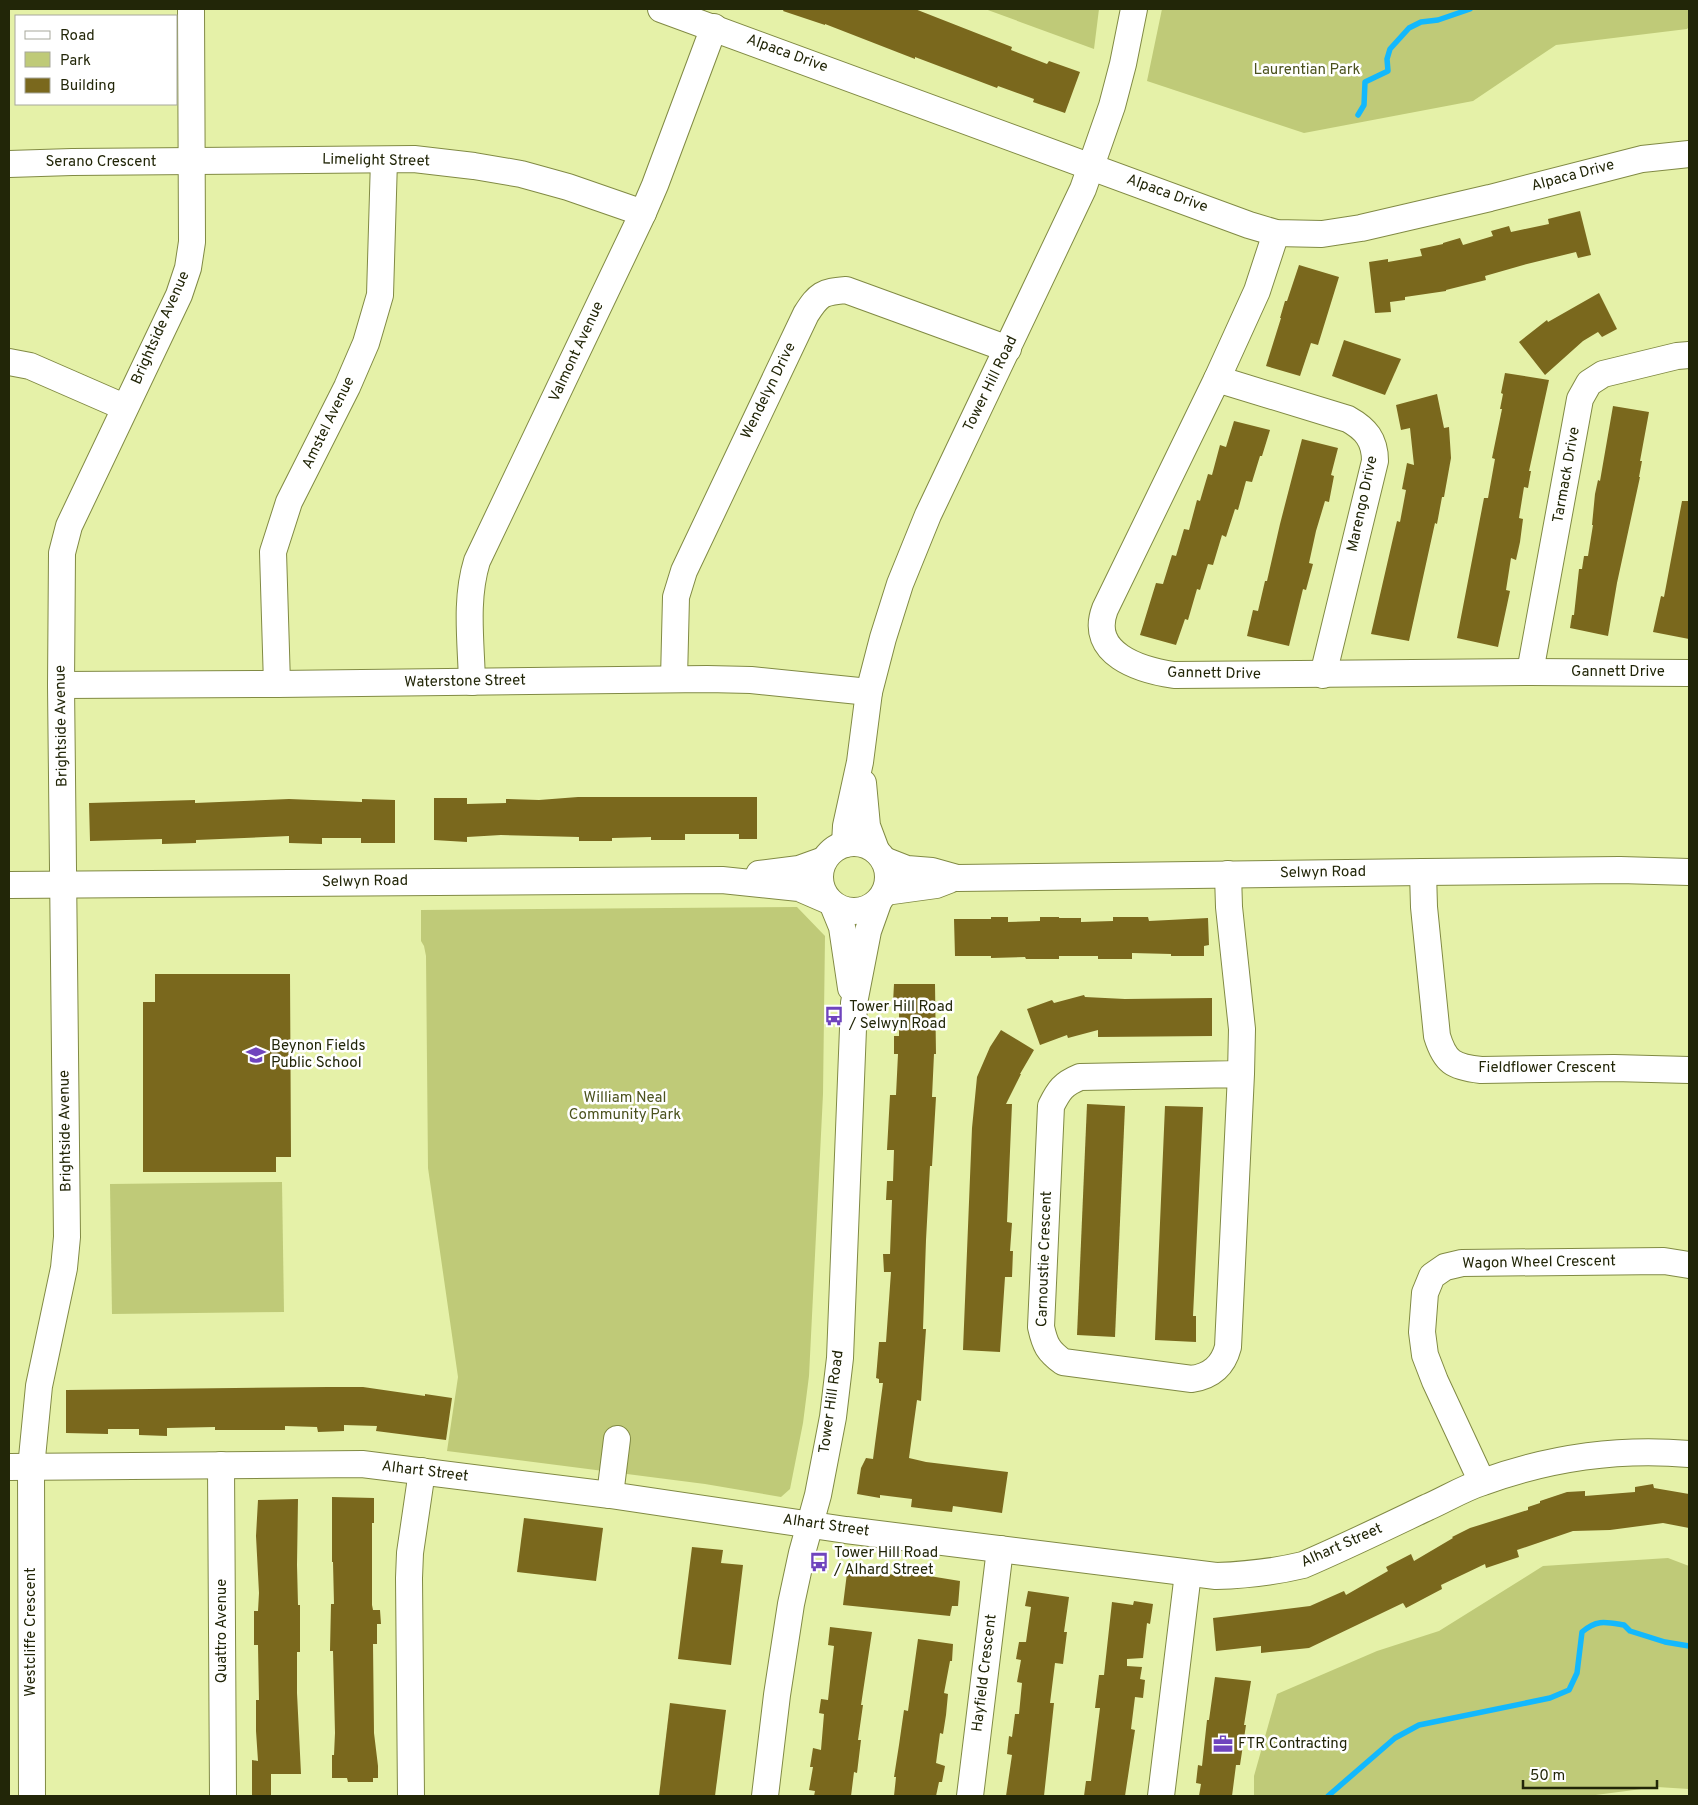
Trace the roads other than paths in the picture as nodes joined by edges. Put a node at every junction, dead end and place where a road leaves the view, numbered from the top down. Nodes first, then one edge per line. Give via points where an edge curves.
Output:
1 (191, 9) edge
2 (661, 9) edge
3 (1134, 9) edge
4 (714, 27) junction
5 (1689, 154) edge
6 (384, 160) junction
7 (192, 161) junction
8 (9, 164) edge
9 (1091, 167) junction
10 (643, 213) junction
11 (1276, 233) junction
12 (1008, 349) junction
13 (1689, 355) edge
14 (9, 362) edge
15 (1217, 379) junction
16 (124, 407) junction
17 (1530, 672) junction
18 (1689, 673) edge
19 (1323, 675) junction
20 (674, 679) junction
21 (472, 682) junction
22 (277, 684) junction
23 (61, 685) junction
24 (869, 692) junction
25 (860, 762) junction
26 (845, 844) junction
27 (880, 855) junction
28 (824, 860) junction
29 (1422, 872) junction
30 (1689, 872) edge
31 (1228, 874) junction
32 (957, 878) junction
33 (722, 880) junction
34 (9, 885) edge
35 (64, 885) junction
36 (882, 898) junction
37 (831, 903) junction
38 (854, 1003) junction
39 (1689, 1070) edge
40 (1241, 1074) junction
41 (1689, 1264) edge
42 (617, 1439) dead end
43 (1689, 1454) edge
44 (220, 1465) junction
45 (20, 1468) edge
46 (422, 1471) junction
47 (1482, 1482) junction
48 (610, 1495) junction
49 (810, 1524) junction
50 (1000, 1549) junction
51 (1188, 1573) junction
52 (32, 1796) edge
53 (223, 1796) edge
54 (411, 1796) edge
55 (765, 1796) edge
56 (970, 1796) edge
57 (1161, 1796) edge

1 - 7 street, Brightside Avenue
2 - 4 street, Alpaca Drive
3 - 9 street, Tower Hill Road via 1119,81
4 - 9 street, Alpaca Drive
4 - 10 street, Valmont Avenue
5 - 11 street, Alpaca Drive via 1642,159 1361,228 1322,234
6 - 7 street, Limelight Street
6 - 10 street, Limelight Street via 414,159 521,174
6 - 22 street, Amstel Avenue via 380,295 366,343 289,502 273,552
7 - 8 street, Serano Crescent
7 - 16 street, Brightside Avenue via 192,242 188,268 179,295
9 - 11 street, Alpaca Drive
9 - 12 street, Tower Hill Road
10 - 21 street, Valmont Avenue via 477,561 470,591
11 - 15 street, Gannett Drive via 1257,291
12 - 20 street, Wendelyn Drive via 846,290 831,291 817,297 684,571 676,597
12 - 24 street, Tower Hill Road via 928,515 900,584
13 - 17 street, Tarmack Drive via 1603,374 1589,384 1580,399
14 - 16 street via 30,366
15 - 19 street, Marengo Drive via 1348,419 1361,427 1375,450
15 - 19 street, Gannett Drive via 1105,609 1101,620 1103,634 1110,649 1121,658 1160,673
16 - 23 street, Brightside Avenue via 69,526 62,553
17 - 18 street, Gannett Drive
17 - 19 street, Gannett Drive
20 - 21 street, Waterstone Street
20 - 24 street, Waterstone Street via 750,680
21 - 22 street, Waterstone Street
22 - 23 street, Waterstone Street
23 - 35 street, Brightside Avenue
24 - 25 street, Tower Hill Road
25 - 26 street, Tower Hill Road
25 - 27 street, Tower Hill Road via 867,826
26 - 27 street via 861,844
26 - 28 street
27 - 32 street, Selwyn Road via 907,868
27 - 36 street via 889,876
28 - 33 street, Selwyn Road via 799,869
28 - 37 street via 820,882
29 - 30 street, Selwyn Road
29 - 31 street, Selwyn Road
29 - 39 street, Fieldflower Crescent via 1437,1036 1442,1053 1450,1060 1481,1070
31 - 32 street, Selwyn Road
31 - 40 street, Carnoustie Crescent via 1242,1029
32 - 36 street, Selwyn Road
33 - 35 street, Selwyn Road
33 - 37 street, Selwyn Road via 799,888
34 - 35 street, Selwyn Road
35 - 45 street, Brightside Avenue via 67,1237 64,1268
36 - 37 street via 861,912 842,910
36 - 38 street, Tower Hill Road via 868,930
37 - 38 street, Tower Hill Road via 842,926
38 - 49 street, Tower Hill Road via 840,1358 833,1418
40 - 40 street, Carnoustie Crescent via 1080,1076 1059,1089 1050,1106 1041,1328 1045,1344 1062,1362 1192,1379 1219,1368 1228,1347
41 - 47 street, Wagon Wheel Crescent via 1462,1262 1445,1267 1432,1276 1425,1292 1423,1310 1425,1355
42 - 48 street
43 - 47 street, Alhart Street via 1637,1452 1572,1457
44 - 45 street, Alhart Street
44 - 46 street, Alhart Street via 362,1464
44 - 53 street, Quattro Avenue
45 - 52 street, Westcliffe Crescent
46 - 48 street, Alhart Street
46 - 54 street via 409,1578
47 - 51 street, Alhart Street via 1303,1565 1246,1575
48 - 49 street, Alhart Street
49 - 50 street, Alhart Street
49 - 55 street, Tower Hill Road via 784,1645
50 - 51 street, Alhart Street
50 - 56 street, Hayfield Crescent
51 - 57 street

